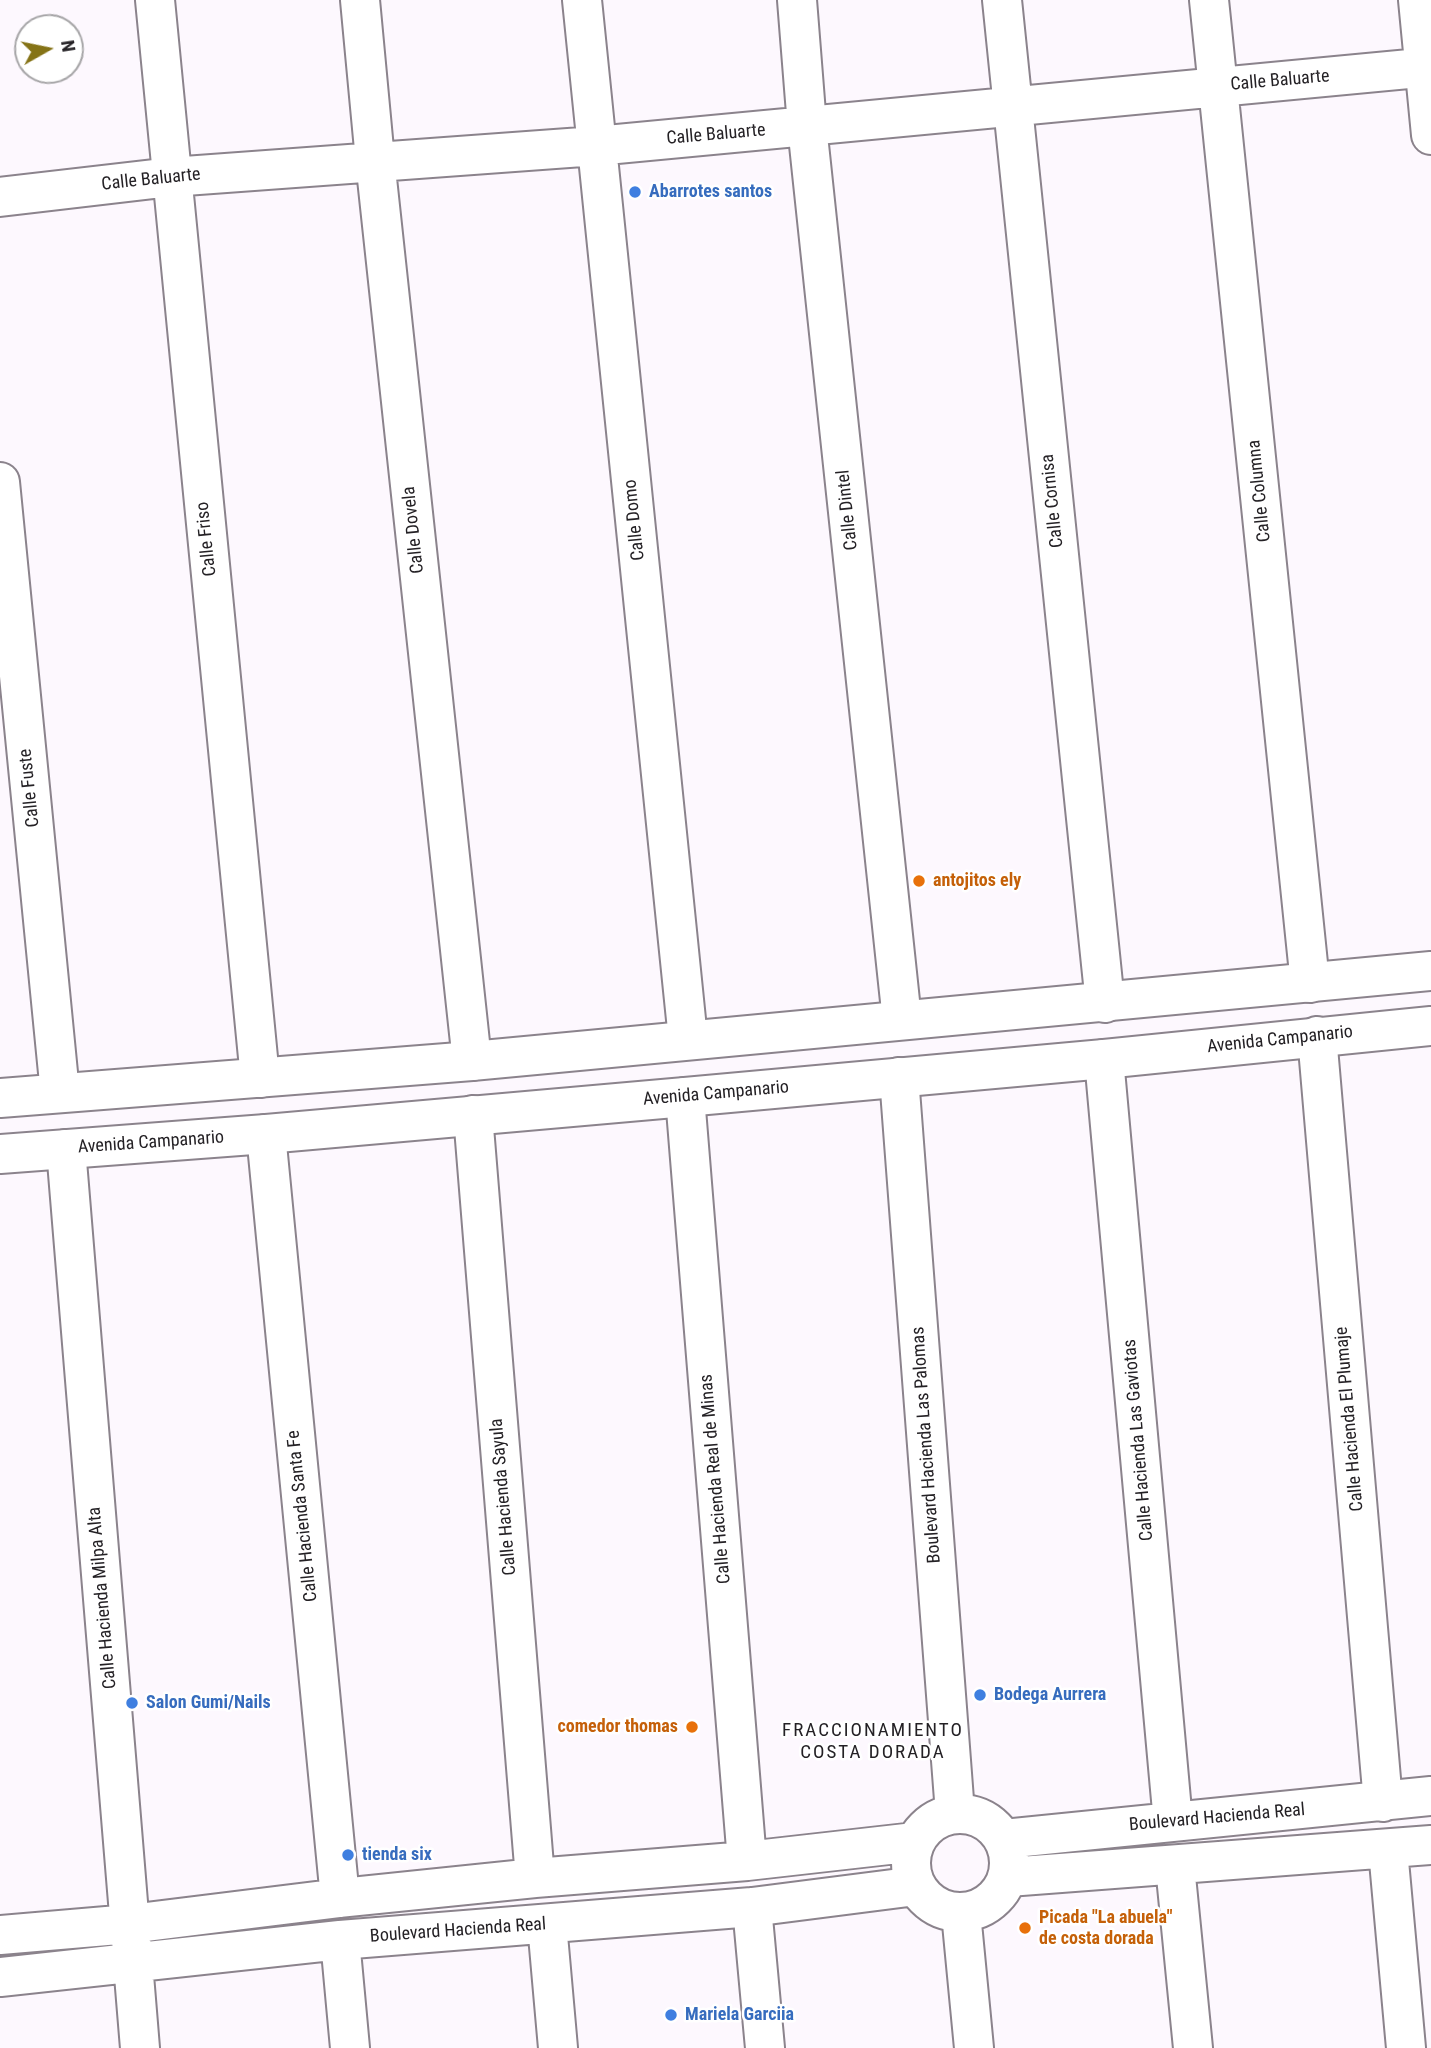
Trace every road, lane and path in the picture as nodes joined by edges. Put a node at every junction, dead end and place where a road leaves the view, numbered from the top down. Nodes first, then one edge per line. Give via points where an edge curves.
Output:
1 (155, 0) edge
2 (360, 0) edge
3 (582, 0) edge
4 (797, 0) edge
5 (1002, 0) edge
6 (1209, 0) edge
7 (1418, 0) edge
8 (1428, 68) edge
9 (1218, 86) junction
10 (1012, 108) junction
11 (807, 126) junction
12 (1431, 135) edge
13 (596, 146) junction
14 (374, 160) junction
15 (171, 177) junction
16 (0, 197) edge
17 (0, 482) edge
18 (1431, 971) edge
19 (1310, 983) junction
20 (1105, 1003) junction
21 (902, 1020) junction
22 (1431, 1026) edge
23 (1317, 1036) junction
24 (688, 1039) junction
25 (1104, 1059) junction
26 (472, 1061) junction
27 (899, 1077) junction
28 (261, 1078) junction
29 (60, 1093) junction
30 (685, 1097) junction
31 (0, 1098) edge
32 (473, 1115) junction
33 (267, 1134) junction
34 (66, 1149) junction
35 (0, 1154) edge
36 (1431, 1797) edge
37 (1383, 1802) junction
38 (955, 1813) junction
39 (1173, 1822) junction
40 (1004, 1839) junction
41 (915, 1842) junction
42 (1431, 1845) edge
43 (1388, 1850) junction
44 (747, 1861) junction
45 (1175, 1866) junction
46 (1008, 1877) junction
47 (535, 1878) junction
48 (916, 1886) junction
49 (340, 1898) junction
50 (752, 1907) junction
51 (961, 1913) junction
52 (130, 1924) junction
53 (547, 1924) junction
54 (0, 1935) edge
55 (340, 1940) junction
56 (132, 1964) junction
57 (0, 1977) edge
58 (140, 2048) edge
59 (350, 2048) edge
60 (558, 2048) edge
61 (765, 2048) edge
62 (974, 2048) edge
63 (1193, 2048) edge
64 (1406, 2048) edge

1 - 15 street, Calle Friso
2 - 14 street, Calle Dovela
3 - 13 street, Calle Domo
4 - 11 street, Calle Dintel
5 - 10 street, Calle Cornisa
6 - 9 street, Calle Columna
7 - 8 street
8 - 9 street, Calle Baluarte
8 - 12 street
9 - 10 street, Calle Baluarte
9 - 19 street, Calle Columna
10 - 11 street, Calle Baluarte
10 - 20 street, Calle Cornisa
11 - 13 street, Calle Baluarte
11 - 21 street, Calle Dintel
13 - 14 street, Calle Baluarte
13 - 24 street, Calle Domo
14 - 15 street, Calle Baluarte
14 - 26 street, Calle Dovela
15 - 16 street, Calle Baluarte
15 - 28 street, Calle Friso
17 - 29 street, Calle Fuste
18 - 19 street
19 - 20 street
20 - 21 street
21 - 24 street
22 - 23 street, Avenida Campanario
23 - 25 street, Avenida Campanario
23 - 37 street, Calle Hacienda El Plumaje
24 - 26 street
25 - 27 street, Avenida Campanario
25 - 39 street, Calle Hacienda Las Gaviotas
26 - 28 street
27 - 30 street, Avenida Campanario
27 - 38 street, Boulevard Hacienda Las Palomas
28 - 29 street
29 - 31 street
30 - 32 street, Avenida Campanario
30 - 44 street, Calle Hacienda Real de Minas
32 - 33 street, Avenida Campanario
32 - 47 street, Calle Hacienda Sayula
33 - 34 street, Avenida Campanario
33 - 49 street, Calle Hacienda Santa Fe
34 - 35 street, Avenida Campanario
34 - 52 street, Calle Hacienda Milpa Alta
36 - 37 street, Boulevard Hacienda Real
37 - 39 street, Boulevard Hacienda Real
38 - 40 street via 974,1815 991,1824
38 - 41 street via 931,1822
39 - 40 street, Boulevard Hacienda Real
40 - 46 street
41 - 44 street
41 - 48 street via 910,1864
42 - 43 street
43 - 45 street
43 - 64 street
44 - 47 street
45 - 46 street
45 - 63 street
46 - 51 street via 990,1902
47 - 49 street
48 - 50 street, Boulevard Hacienda Real
48 - 51 street via 934,1906
49 - 52 street
50 - 53 street, Boulevard Hacienda Real
50 - 61 street
51 - 62 street
52 - 54 street
52 - 56 street, Calle Hacienda Milpa Alta
53 - 55 street, Boulevard Hacienda Real
53 - 60 street
55 - 56 street, Boulevard Hacienda Real
55 - 59 street
56 - 57 street, Boulevard Hacienda Real
56 - 58 street, Calle Hacienda Milpa Alta

